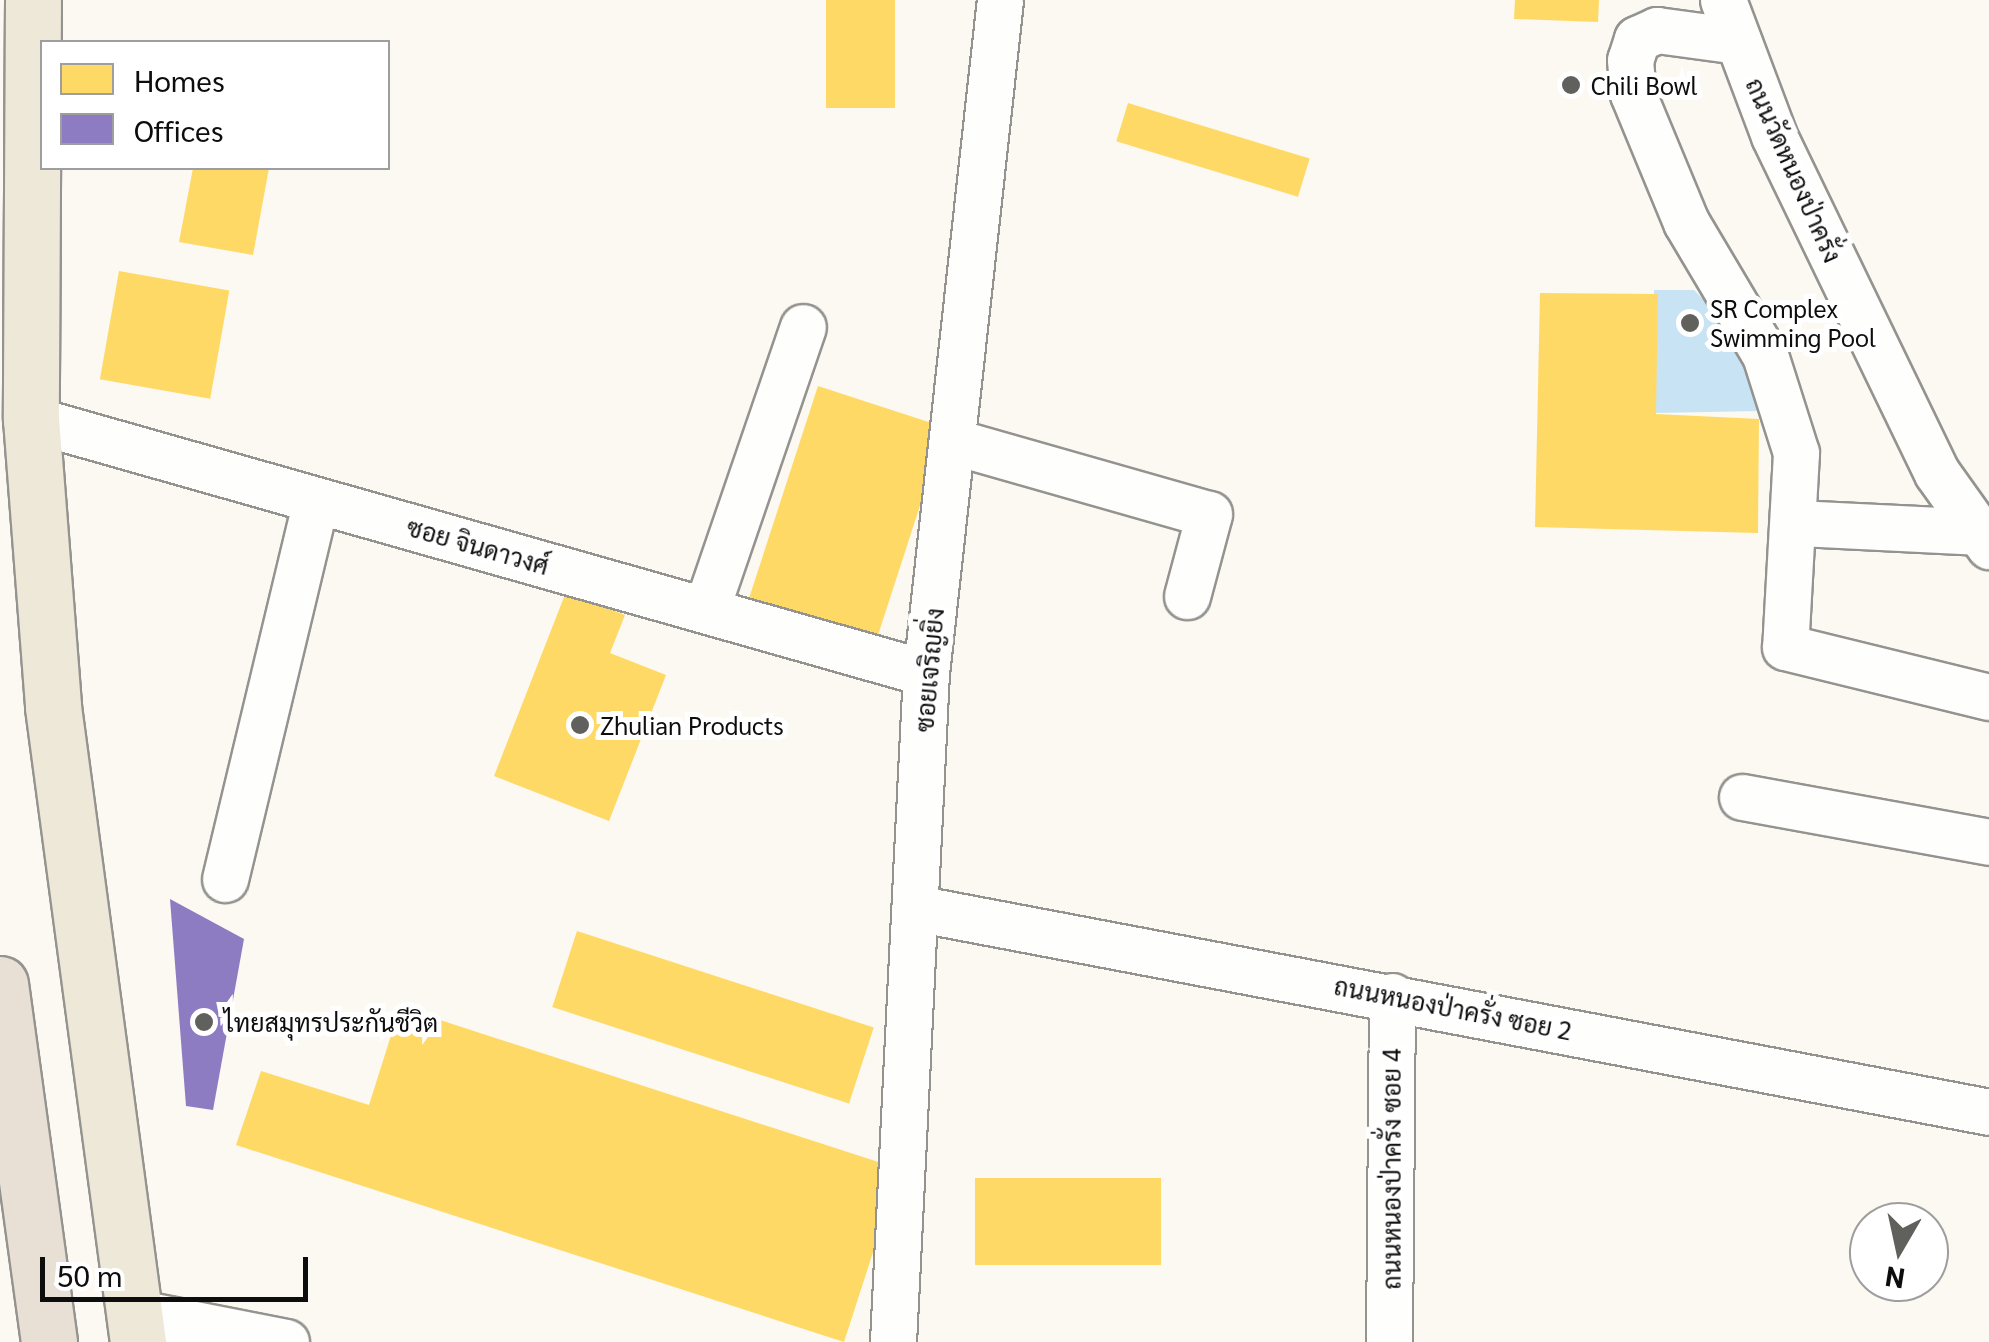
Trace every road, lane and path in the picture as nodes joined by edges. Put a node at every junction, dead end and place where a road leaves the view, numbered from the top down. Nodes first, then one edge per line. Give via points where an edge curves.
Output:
1 (33, 0) edge
2 (1000, 0) edge
3 (1730, 20) edge
4 (804, 327) dead end
5 (30, 419) junction
6 (952, 441) junction
7 (316, 500) junction
8 (1797, 523) junction
9 (1986, 541) edge
10 (1187, 596) dead end
11 (706, 610) junction
12 (926, 673) junction
13 (1989, 698) edge
14 (1742, 797) dead end
15 (1989, 842) edge
16 (225, 879) dead end
17 (916, 908) junction
18 (0, 984) edge
19 (1392, 996) junction
20 (1989, 1112) edge
21 (36, 1284) junction
22 (136, 1327) edge
23 (49, 1342) edge
24 (60, 1342) edge
25 (286, 1342) edge
26 (892, 1342) edge
27 (1390, 1342) edge

1 - 5 main road
2 - 6 street, ซอยเจริญยิ่ง
3 - 8 street via 1637,39 1633,94 1686,222 1765,355 1796,454
3 - 9 street, ถนนวัดหนองป่าครั่ง via 1928,455
4 - 11 street
5 - 7 street, ซอย จินดาวงศ์
5 - 22 main road via 62,819
6 - 10 street via 1209,514
6 - 12 street, ซอยเจริญยิ่ง
7 - 11 street, ซอย จินดาวงศ์
7 - 16 street
8 - 9 street
8 - 13 street via 1785,647
11 - 12 street, ซอย จินดาวงศ์
12 - 17 street, ซอยเจริญยิ่ง
14 - 15 street
17 - 19 street, ถนนหนองป่าครั่ง ซอย 2
17 - 26 street, ซอยเจริญยิ่ง
18 - 21 highway
19 - 20 street, ถนนหนองป่าครั่ง ซอย 2
19 - 27 street, ถนนหนองป่าครั่ง ซอย 4
21 - 23 highway
21 - 24 highway
22 - 25 street

